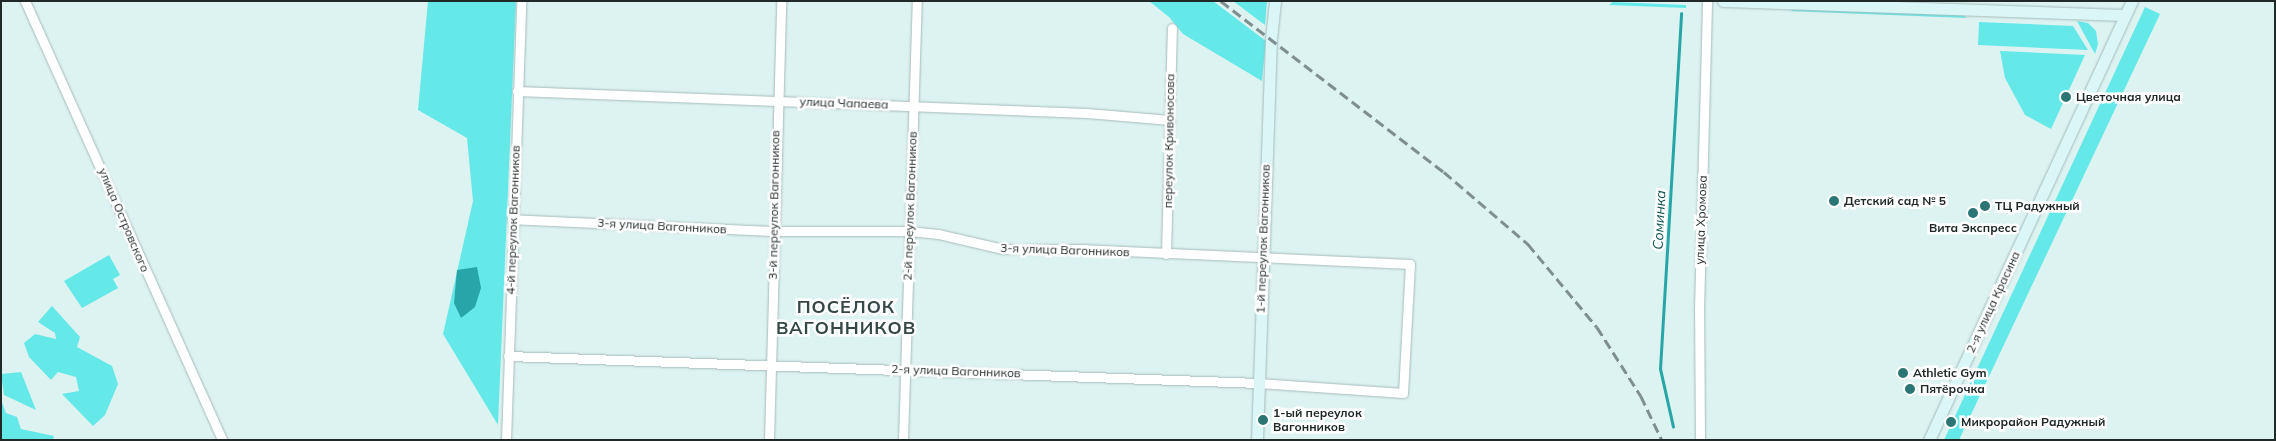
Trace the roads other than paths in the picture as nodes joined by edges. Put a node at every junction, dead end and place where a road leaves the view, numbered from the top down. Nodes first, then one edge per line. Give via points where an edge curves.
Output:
1 (25, 1) edge
2 (521, 1) edge
3 (781, 1) edge
4 (917, 1) edge
5 (1275, 1) edge
6 (1707, 1) edge
7 (1723, 1) edge
8 (2132, 1) edge
9 (1922, 4) edge
10 (2125, 15) junction
11 (1172, 28) dead end
12 (517, 91) junction
13 (777, 100) junction
14 (914, 106) junction
15 (1170, 120) junction
16 (512, 219) junction
17 (773, 231) junction
18 (908, 231) junction
19 (1166, 254) junction
20 (1262, 259) junction
21 (508, 356) junction
22 (772, 364) junction
23 (906, 369) junction
24 (1259, 383) junction
25 (1403, 393) joint
26 (222, 440) edge
27 (506, 440) edge
28 (769, 440) edge
29 (903, 440) edge
30 (1257, 440) edge
31 (1700, 440) edge
32 (1929, 440) edge

1 - 26 street, улица Островского
2 - 12 street, 4-й переулок Вагонников
3 - 13 street, 3-й переулок Вагонников
4 - 14 street, 2-й переулок Вагонников
5 - 20 main road, 1-й переулок Вагонников
6 - 31 street, улица Хромова via 1699,310
7 - 9 main road
8 - 10 main road, 2-я улица Красина
9 - 10 main road
10 - 32 main road, 2-я улица Красина
11 - 15 street, переулок Кривоносова
12 - 13 street, улица Чапаева
12 - 16 street, 4-й переулок Вагонников
13 - 14 street, улица Чапаева
13 - 17 street, 3-й переулок Вагонников
14 - 15 street, улица Чапаева
14 - 18 street, 2-й переулок Вагонников
15 - 19 street, переулок Кривоносова
16 - 17 street, 3-я улица Вагонников
16 - 21 street, 4-й переулок Вагонников
17 - 18 street, 3-я улица Вагонников
17 - 22 street, 3-й переулок Вагонников
18 - 19 street, 3-я улица Вагонников via 938,234 1003,249
18 - 23 street, 2-й переулок Вагонников
19 - 20 street, 3-я улица Вагонников
20 - 24 main road, 1-й переулок Вагонников
20 - 25 street, 3-я улица Вагонников via 1410,264
21 - 22 street, 2-я улица Вагонников
21 - 27 street, 4-й переулок Вагонников
22 - 23 street, 2-я улица Вагонников
22 - 28 street, 3-й переулок Вагонников
23 - 24 street, 2-я улица Вагонников
23 - 29 street, 2-й переулок Вагонников
24 - 25 street, 2-я улица Вагонников
24 - 30 main road, 1-й переулок Вагонников

